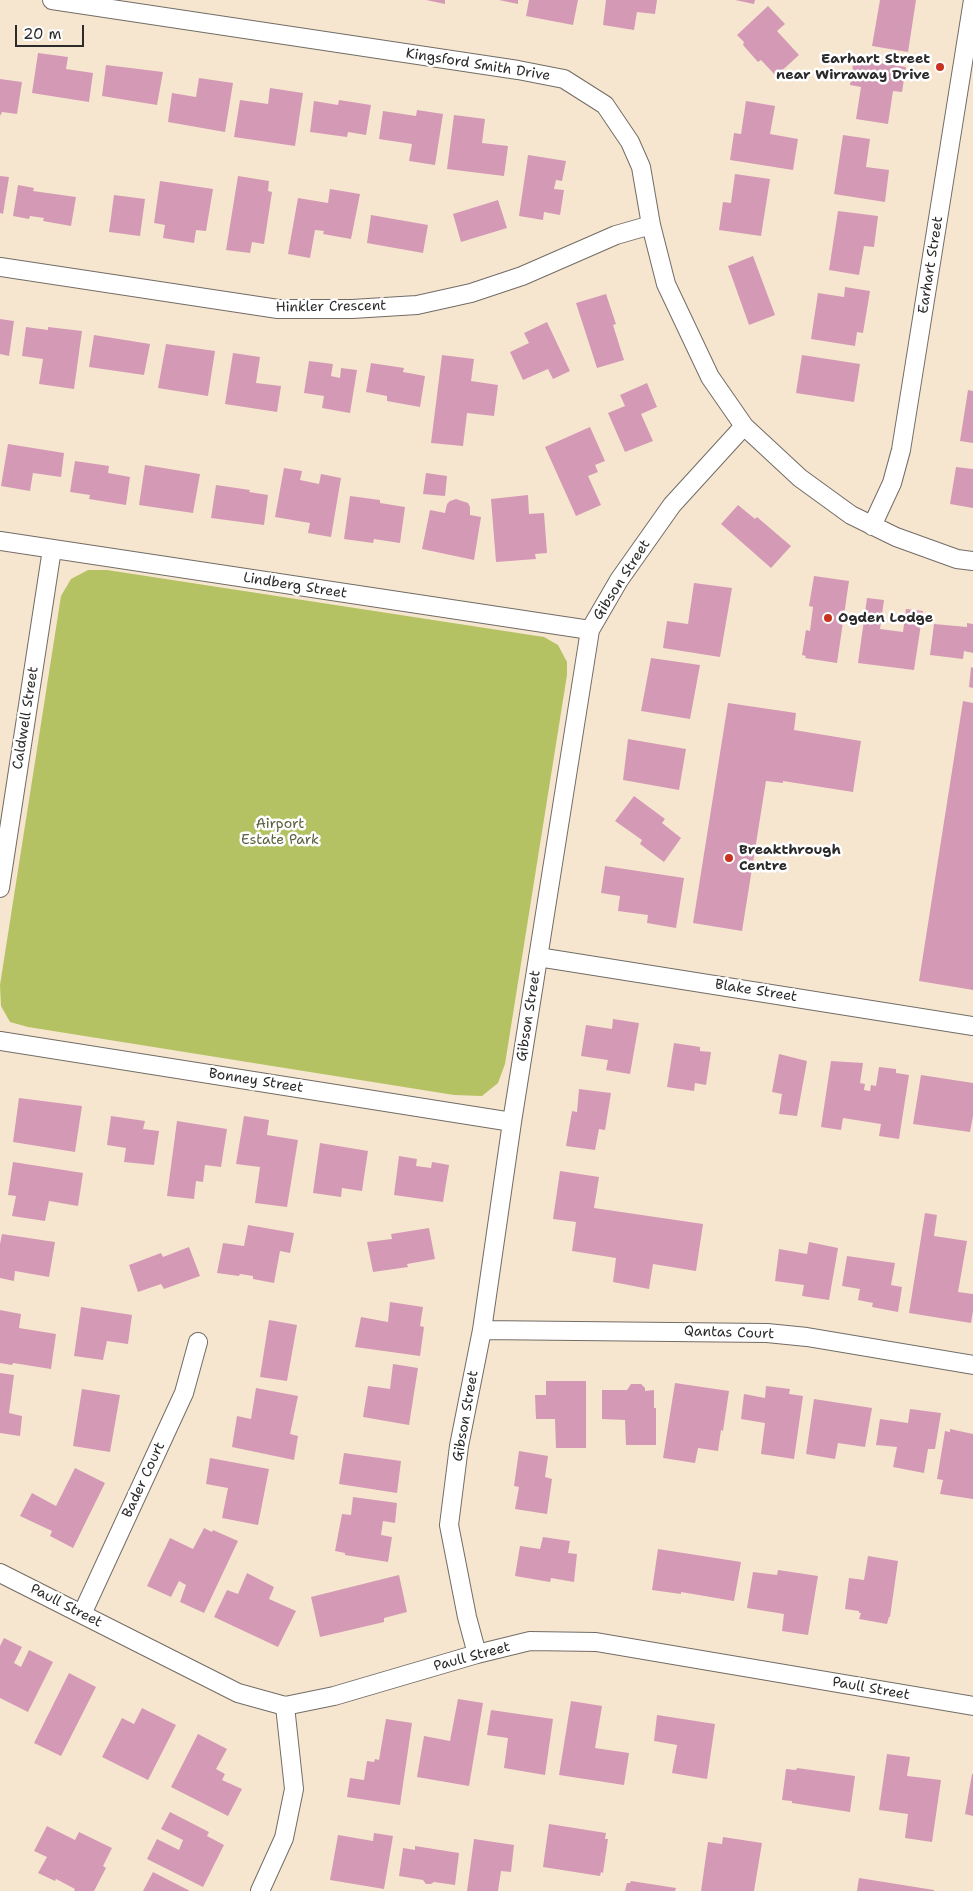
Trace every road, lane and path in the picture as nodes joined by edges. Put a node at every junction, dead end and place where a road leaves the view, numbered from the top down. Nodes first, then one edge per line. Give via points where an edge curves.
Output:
1 (52, 0) edge
2 (972, 0) edge
3 (651, 225) junction
4 (0, 267) edge
5 (744, 426) junction
6 (872, 526) junction
7 (0, 541) edge
8 (52, 549) junction
9 (973, 561) edge
10 (590, 630) junction
11 (0, 888) edge
12 (538, 957) junction
13 (973, 1026) edge
14 (0, 1041) edge
15 (512, 1122) junction
16 (482, 1330) junction
17 (198, 1342) dead end
18 (973, 1365) edge
19 (0, 1573) edge
20 (82, 1614) junction
21 (477, 1654) junction
22 (285, 1706) junction
23 (973, 1706) edge
24 (260, 1891) edge

1 - 3 street, Kingsford Smith Drive via 564,79 605,105 630,142 641,167
2 - 6 street, Earhart Street via 901,450 892,483
3 - 4 street, Hinkler Crescent via 616,234 522,276 471,293 417,305 278,309
3 - 5 street, Kingsford Smith Drive via 666,284 689,335 710,377
5 - 6 street, Kingsford Smith Drive via 800,478
5 - 10 street, Gibson Street via 672,505 619,580
6 - 9 street, Kingsford Smith Drive via 957,559
7 - 8 street, Lindberg Street
8 - 10 street, Lindberg Street
8 - 11 street, Caldwell Street
10 - 12 street, Gibson Street
12 - 13 street, Blake Street
12 - 15 street, Gibson Street
14 - 15 street, Bonney Street
15 - 16 street, Gibson Street
16 - 18 street, Qantas Court via 767,1334 807,1337
16 - 21 street, Gibson Street via 459,1446 450,1525
17 - 20 street, Bader Court via 184,1393
19 - 20 street, Paull Street
20 - 22 street, Paull Street via 238,1693
21 - 22 street, Paull Street via 334,1696
21 - 23 street, Paull Street via 530,1641 596,1642
22 - 24 street via 294,1789 284,1838

